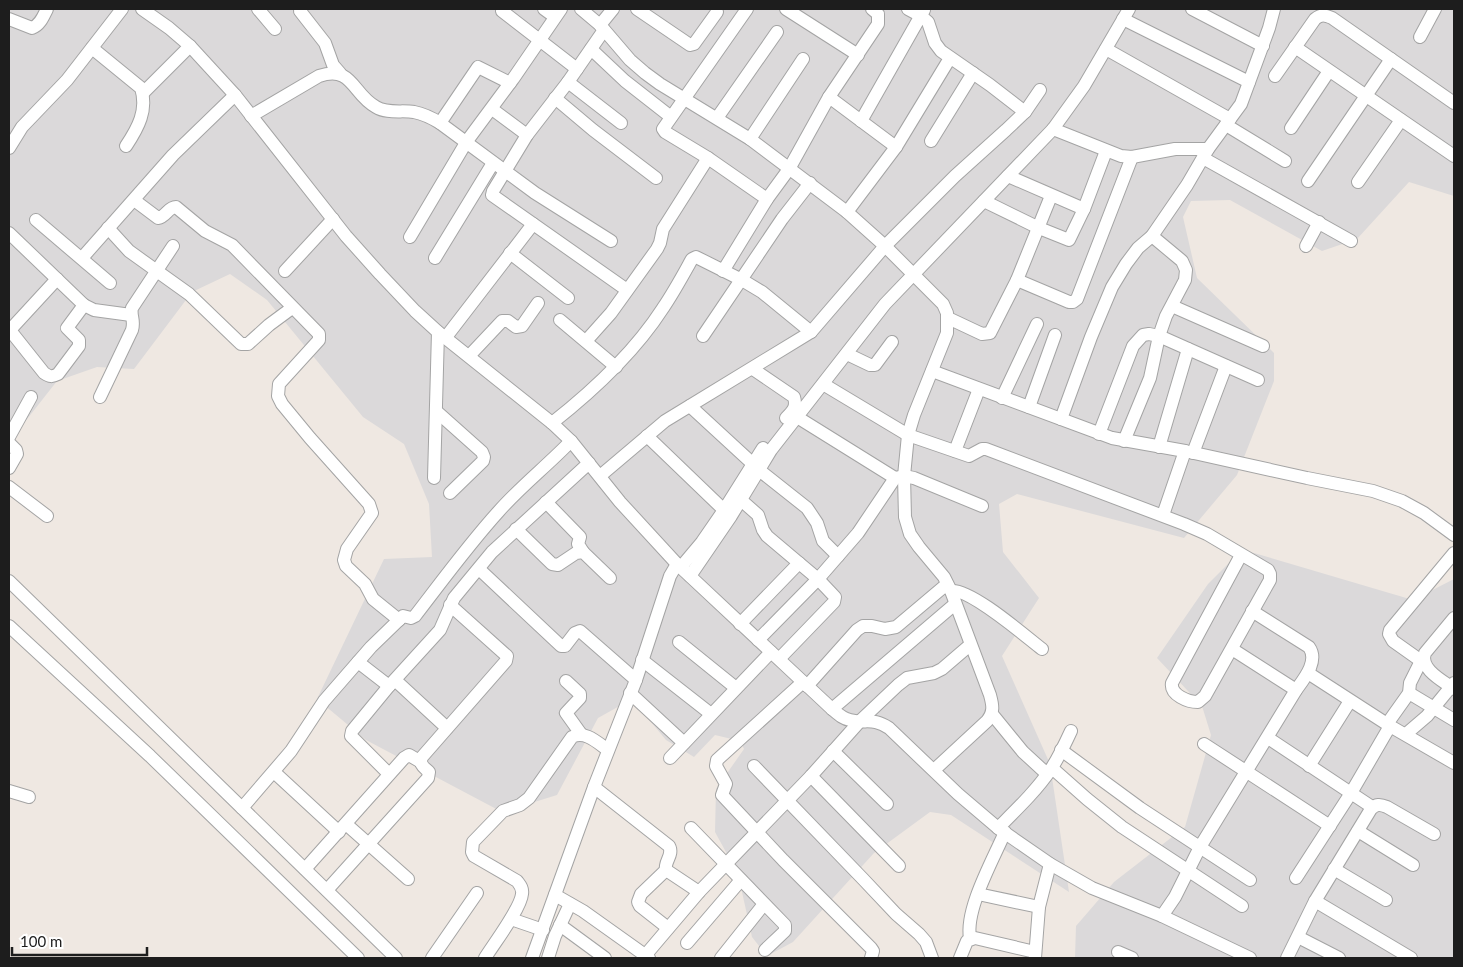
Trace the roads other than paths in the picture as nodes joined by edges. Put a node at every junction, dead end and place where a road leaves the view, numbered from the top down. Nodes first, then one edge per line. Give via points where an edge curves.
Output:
1 (47, 9) edge
2 (122, 9) edge
3 (142, 9) edge
4 (258, 9) edge
5 (544, 9) edge
6 (581, 9) edge
7 (613, 9) edge
8 (638, 9) edge
9 (747, 9) edge
10 (786, 9) edge
11 (908, 9) edge
12 (1192, 9) edge
13 (1274, 9) edge
14 (1435, 9) edge
15 (502, 10) dead end
16 (300, 11) dead end
17 (717, 12) dead end
18 (879, 12) edge
19 (923, 12) edge
20 (558, 13) edge
21 (1126, 14) edge
22 (9, 19) edge
23 (602, 27) junction
24 (275, 29) dead end
25 (777, 32) dead end
26 (1420, 37) dead end
27 (698, 39) junction
28 (540, 40) junction
29 (190, 46) junction
30 (1263, 46) junction
31 (1295, 47) junction
32 (92, 48) junction
33 (591, 49) junction
34 (1106, 49) junction
35 (716, 52) junction
36 (858, 55) junction
37 (950, 58) junction
38 (803, 59) dead end
39 (1391, 59) junction
40 (577, 69) junction
41 (1329, 71) junction
42 (340, 74) junction
43 (973, 74) junction
44 (1276, 76) dead end
45 (568, 82) junction
46 (1249, 82) junction
47 (510, 84) junction
48 (1040, 90) dead end
49 (142, 93) junction
50 (235, 95) junction
51 (1366, 96) junction
52 (829, 97) junction
53 (555, 98) junction
54 (685, 98) junction
55 (1454, 103) edge
56 (492, 109) junction
57 (1025, 112) junction
58 (251, 116) junction
59 (671, 117) junction
60 (717, 118) junction
61 (861, 120) junction
62 (1401, 120) junction
63 (1228, 122) junction
64 (440, 123) junction
65 (621, 123) dead end
66 (1291, 128) dead end
67 (1053, 129) junction
68 (527, 135) junction
69 (750, 140) junction
70 (931, 140) dead end
71 (467, 141) junction
72 (126, 146) dead end
73 (896, 147) junction
74 (9, 148) edge
75 (1106, 151) junction
76 (1205, 153) junction
77 (1454, 156) edge
78 (1132, 157) junction
79 (708, 158) junction
80 (1285, 161) dead end
81 (493, 162) junction
82 (789, 169) junction
83 (506, 171) junction
84 (1008, 176) junction
85 (656, 178) dead end
86 (1308, 182) dead end
87 (1358, 182) dead end
88 (810, 183) junction
89 (1051, 196) junction
90 (767, 199) junction
91 (134, 200) junction
92 (984, 201) junction
93 (1084, 209) junction
94 (847, 212) junction
95 (333, 219) junction
96 (36, 220) dead end
97 (1319, 222) junction
98 (533, 224) junction
99 (108, 228) junction
100 (1039, 228) junction
101 (9, 233) edge
102 (410, 236) dead end
103 (1152, 236) junction
104 (612, 241) dead end
105 (1351, 241) dead end
106 (174, 246) dead end
107 (885, 246) junction
108 (1306, 246) dead end
109 (510, 253) junction
110 (82, 258) junction
111 (435, 258) dead end
112 (908, 269) junction
113 (156, 271) junction
114 (285, 271) dead end
115 (722, 271) junction
116 (58, 279) junction
117 (742, 280) junction
118 (1017, 280) junction
119 (110, 283) dead end
120 (627, 290) junction
121 (568, 298) dead end
122 (538, 304) dead end
123 (84, 305) junction
124 (1172, 306) junction
125 (292, 308) junction
126 (131, 315) junction
127 (948, 318) junction
128 (560, 320) dead end
129 (1037, 324) dead end
130 (9, 329) edge
131 (811, 332) junction
132 (442, 335) junction
133 (1055, 335) dead end
134 (703, 336) dead end
135 (1159, 336) junction
136 (586, 341) junction
137 (892, 342) dead end
138 (1263, 346) dead end
139 (1188, 349) junction
140 (847, 354) junction
141 (469, 356) junction
142 (1226, 366) junction
143 (616, 367) junction
144 (752, 368) junction
145 (932, 371) junction
146 (1258, 380) dead end
147 (823, 384) junction
148 (980, 389) junction
149 (31, 396) dead end
150 (100, 397) dead end
151 (1002, 398) junction
152 (690, 406) junction
153 (1029, 407) junction
154 (436, 412) junction
155 (797, 417) junction
156 (1061, 418) junction
157 (12, 422) edge
158 (552, 423) junction
159 (1099, 434) junction
160 (908, 435) junction
161 (647, 436) junction
162 (9, 438) edge
163 (571, 441) junction
164 (1124, 441) junction
165 (9, 444) edge
166 (1158, 447) junction
167 (954, 451) junction
168 (1189, 452) junction
169 (590, 463) junction
170 (756, 467) junction
171 (9, 468) edge
172 (600, 476) junction
173 (899, 477) junction
174 (434, 478) dead end
175 (9, 487) edge
176 (450, 493) dead end
177 (742, 500) junction
178 (546, 502) junction
179 (982, 506) dead end
180 (724, 510) junction
181 (1163, 515) junction
182 (47, 516) dead end
183 (516, 529) junction
184 (1454, 535) edge
185 (583, 552) junction
186 (1454, 553) edge
187 (1241, 555) junction
188 (838, 556) junction
189 (799, 563) junction
190 (479, 569) junction
191 (683, 570) junction
192 (610, 578) dead end
193 (818, 579) junction
194 (9, 581) edge
195 (949, 587) junction
196 (955, 604) junction
197 (450, 605) junction
198 (1252, 611) junction
199 (1454, 618) edge
200 (400, 620) junction
201 (740, 624) junction
202 (9, 626) edge
203 (758, 640) junction
204 (680, 642) dead end
205 (970, 645) junction
206 (1042, 649) dead end
207 (1232, 649) junction
208 (775, 656) junction
209 (642, 660) junction
210 (358, 662) junction
211 (1423, 662) junction
212 (1308, 673) junction
213 (636, 680) junction
214 (566, 681) dead end
215 (392, 683) junction
216 (805, 684) junction
217 (1453, 686) edge
218 (736, 688) junction
219 (1296, 690) junction
220 (630, 693) junction
221 (1409, 693) junction
222 (1350, 701) junction
223 (1435, 708) junction
224 (832, 710) junction
225 (711, 714) junction
226 (992, 714) junction
227 (861, 720) junction
228 (1454, 720) edge
229 (1389, 725) junction
230 (448, 728) junction
231 (1071, 731) dead end
232 (581, 734) junction
233 (1406, 734) junction
234 (1268, 738) junction
235 (684, 743) junction
236 (1204, 744) dead end
237 (608, 750) junction
238 (1061, 750) junction
239 (833, 751) junction
240 (670, 758) dead end
241 (420, 762) junction
242 (1454, 763) edge
243 (754, 766) dead end
244 (1309, 766) junction
245 (934, 770) junction
246 (1049, 771) junction
247 (274, 772) junction
248 (1247, 772) junction
249 (390, 774) junction
250 (811, 776) junction
251 (594, 786) junction
252 (9, 791) edge
253 (1351, 793) junction
254 (29, 797) dead end
255 (787, 800) junction
256 (887, 804) dead end
257 (1372, 807) junction
258 (242, 808) junction
259 (1330, 826) junction
260 (342, 828) junction
261 (691, 828) dead end
262 (1002, 830) junction
263 (1358, 831) junction
264 (757, 832) junction
265 (1434, 834) dead end
266 (368, 844) junction
267 (1200, 847) junction
268 (726, 864) junction
269 (1050, 864) junction
270 (1413, 865) dead end
271 (899, 866) dead end
272 (304, 869) junction
273 (1334, 869) junction
274 (666, 870) junction
275 (1187, 871) junction
276 (1296, 878) dead end
277 (408, 879) dead end
278 (741, 880) junction
279 (1250, 880) dead end
280 (327, 890) junction
281 (699, 892) junction
282 (477, 893) dead end
283 (978, 894) junction
284 (555, 895) junction
285 (1386, 900) dead end
286 (1315, 901) junction
287 (570, 904) junction
288 (764, 904) junction
289 (1242, 906) dead end
290 (1039, 907) junction
291 (1162, 916) junction
292 (510, 919) junction
293 (560, 925) junction
294 (668, 928) junction
295 (542, 930) junction
296 (1298, 937) junction
297 (970, 938) junction
298 (687, 943) dead end
299 (764, 950) dead end
300 (1118, 952) dead end
301 (1035, 955) edge
302 (875, 956) edge
303 (646, 957) edge
304 (358, 958) edge
305 (396, 958) edge
306 (432, 958) edge
307 (485, 958) edge
308 (532, 958) edge
309 (548, 958) edge
310 (605, 958) edge
311 (721, 958) edge
312 (932, 958) edge
313 (960, 958) edge
314 (1132, 958) edge
315 (1250, 958) edge
316 (1287, 958) edge
317 (1340, 958) edge
318 (1411, 958) edge

1 - 22 street via 42,20 32,28
2 - 32 street
3 - 29 street
4 - 24 street
5 - 20 street
6 - 23 street
7 - 23 street
8 - 27 street via 687,44 694,44
9 - 35 street
10 - 36 street
11 - 19 street
12 - 30 street
13 - 30 street
14 - 26 street
15 - 28 street
16 - 42 street via 325,43
17 - 27 street
18 - 36 street via 878,24
19 - 37 street via 935,43
19 - 61 street
20 - 28 street
21 - 34 street
21 - 46 street
23 - 33 street
23 - 54 street via 645,73
25 - 60 street
27 - 35 street
28 - 40 street
28 - 47 street
29 - 49 street
29 - 50 street
30 - 46 street
31 - 39 street via 1315,19 1326,15
31 - 41 street
31 - 44 street
32 - 49 street via 135,82
32 - 74 street via 67,80 22,127
33 - 40 street
33 - 59 street
34 - 63 street
34 - 67 street
35 - 54 street
36 - 52 street
37 - 43 street
37 - 73 street
38 - 69 street
39 - 51 street
39 - 55 street
40 - 45 street
41 - 51 street
41 - 66 street
42 - 58 street via 330,72 319,76
42 - 64 street via 346,76 380,110 414,112
43 - 57 street
43 - 70 street
45 - 53 street
45 - 65 street
46 - 63 street via 1241,104
47 - 56 street
47 - 64 street via 475,68
48 - 57 street
49 - 72 street via 142,119
50 - 58 street
50 - 91 street via 173,155
51 - 62 street
51 - 86 street
52 - 61 street
52 - 82 street
53 - 68 street
53 - 85 street
54 - 59 street
54 - 60 street
56 - 68 street
56 - 71 street
57 - 107 street via 954,176
58 - 95 street
59 - 79 street via 664,127 665,132
60 - 69 street
61 - 73 street
62 - 77 street
62 - 87 street
63 - 76 street
63 - 80 street
64 - 71 street
67 - 75 street
67 - 84 street
68 - 83 street
69 - 82 street
71 - 81 street
71 - 102 street
73 - 94 street
75 - 78 street
75 - 93 street
76 - 78 street via 1176,150
76 - 97 street
76 - 103 street
78 - 118 street via 1077,299 1069,302
79 - 90 street
79 - 120 street via 663,229 657,249
81 - 83 street
81 - 111 street
82 - 88 street
82 - 90 street
83 - 98 street via 492,194
83 - 104 street
84 - 89 street
84 - 92 street
88 - 94 street
88 - 117 street
89 - 93 street
89 - 100 street
90 - 115 street
91 - 99 street
91 - 125 street via 158,218 174,206 178,208 205,231 232,245
92 - 100 street
92 - 112 street
93 - 100 street via 1070,240
94 - 107 street
95 - 114 street
95 - 132 street via 380,274
96 - 110 street
97 - 105 street
97 - 108 street
98 - 109 street
98 - 120 street
99 - 110 street
99 - 113 street via 129,251
100 - 118 street
101 - 116 street
103 - 124 street via 1182,261 1186,270
103 - 156 street via 1138,248 1112,287
106 - 113 street
107 - 112 street
107 - 131 street
109 - 121 street
109 - 132 street
110 - 119 street
112 - 127 street via 943,304
112 - 140 street
113 - 125 street via 195,298 241,344 248,344
113 - 126 street via 132,308
115 - 117 street
115 - 143 street via 700,258 692,259 649,329
116 - 123 street
116 - 130 street
117 - 131 street
117 - 134 street
118 - 127 street via 990,333 982,334
120 - 136 street via 607,319
122 - 141 street via 522,326 502,321
123 - 126 street via 94,310
123 - 130 street via 67,328 79,340 79,346 54,376 44,373
124 - 135 street
124 - 138 street
125 - 200 street via 320,337 279,384 278,396 310,438 369,504 372,513 344,560 365,584 373,599
126 - 150 street via 134,321 132,330
127 - 145 street via 947,332
128 - 136 street
129 - 151 street
131 - 144 street
132 - 141 street
132 - 154 street
133 - 153 street
135 - 139 street
135 - 159 street via 1143,335 1133,346
135 - 164 street via 1150,378
136 - 143 street
137 - 140 street via 875,365
139 - 142 street
139 - 166 street
140 - 147 street
141 - 158 street
142 - 146 street
142 - 168 street
143 - 158 street
144 - 152 street
144 - 170 street via 794,396 796,403
145 - 148 street
145 - 160 street
147 - 155 street
147 - 160 street
148 - 151 street
148 - 167 street
149 - 157 street
151 - 153 street
152 - 161 street
152 - 170 street
153 - 156 street
154 - 174 street
154 - 176 street via 484,457
155 - 170 street
155 - 173 street
156 - 159 street
157 - 162 street
158 - 163 street
159 - 164 street
160 - 167 street
160 - 173 street
161 - 172 street
161 - 180 street
163 - 169 street
163 - 200 street via 498,511 415,616 403,616
164 - 166 street
165 - 171 street via 17,454
166 - 168 street
167 - 181 street via 969,456 986,449
168 - 181 street
168 - 184 street via 1373,491 1402,501
169 - 172 street
169 - 178 street
170 - 177 street
170 - 180 street
170 - 188 street via 807,508 823,541
172 - 191 street
173 - 179 street via 914,478
173 - 188 street
173 - 195 street via 910,534
175 - 182 street
177 - 189 street via 758,515 767,536
177 - 191 street
178 - 183 street
178 - 185 street via 580,537 578,544
180 - 191 street
181 - 187 street via 1206,534
183 - 185 street via 555,565
183 - 190 street
185 - 192 street
186 - 211 street via 1390,630 1393,641
187 - 198 street via 1270,574 1270,580
187 - 207 street via 1172,683 1172,690 1190,701 1202,700
188 - 193 street
189 - 193 street
189 - 201 street
190 - 197 street
190 - 213 street via 561,646 580,631
191 - 201 street
191 - 209 street via 670,576
193 - 203 street
193 - 208 street via 833,594 834,602
194 - 258 street
195 - 196 street
195 - 206 street via 974,598
195 - 216 street via 896,627 864,626 857,630
196 - 205 street
196 - 224 street
197 - 215 street via 440,630
197 - 230 street via 507,658
198 - 207 street
198 - 212 street via 1309,647 1312,656
199 - 211 street via 1425,653
200 - 210 street
201 - 203 street
202 - 304 street via 150,756
203 - 208 street
204 - 218 street
205 - 226 street via 990,695
205 - 227 street via 942,670 907,678
207 - 219 street
208 - 216 street
208 - 218 street
209 - 213 street
209 - 225 street
210 - 215 street
210 - 247 street via 324,702
211 - 217 street
211 - 221 street via 1410,683
212 - 219 street
212 - 222 street
213 - 220 street
214 - 232 street via 580,694 566,713
215 - 230 street
215 - 249 street via 351,733
216 - 224 street
216 - 264 street via 716,763 726,784 723,797
217 - 223 street
218 - 225 street
219 - 234 street
220 - 235 street
220 - 237 street
221 - 223 street
221 - 229 street
222 - 229 street
222 - 244 street
223 - 228 street
223 - 233 street
224 - 227 street via 841,717
225 - 235 street
226 - 245 street
226 - 246 street via 1022,752
227 - 239 street
227 - 245 street via 880,722 889,728
229 - 233 street
229 - 253 street
230 - 241 street
231 - 238 street
232 - 237 street
232 - 292 street via 572,737 529,798 503,811 471,846 474,856 521,886 522,898
233 - 242 street
234 - 244 street
234 - 248 street
235 - 240 street
236 - 248 street
237 - 251 street
238 - 246 street
238 - 267 street
239 - 250 street
239 - 256 street
241 - 249 street via 413,756 407,756
241 - 266 street via 429,772 428,778
243 - 255 street
244 - 253 street
245 - 262 street
246 - 262 street
246 - 275 street
247 - 258 street
247 - 260 street
248 - 259 street
248 - 267 street
249 - 260 street
250 - 255 street
250 - 271 street
251 - 274 street via 669,846
251 - 284 street
252 - 254 street
253 - 257 street
253 - 259 street
255 - 264 street
255 - 312 street via 919,934
257 - 263 street
257 - 265 street via 1387,806
258 - 272 street
259 - 276 street
260 - 266 street
260 - 272 street
261 - 268 street
262 - 269 street
262 - 283 street
263 - 270 street
263 - 273 street
264 - 268 street
264 - 302 street via 871,948
266 - 277 street
266 - 280 street
267 - 275 street
267 - 279 street
268 - 278 street
268 - 281 street
269 - 290 street
269 - 291 street via 1092,888
272 - 280 street
273 - 285 street
273 - 286 street
274 - 281 street
274 - 294 street via 641,894 638,902
275 - 289 street
275 - 291 street
278 - 288 street
278 - 298 street
280 - 305 street
281 - 294 street
282 - 306 street
283 - 290 street
283 - 297 street via 970,916
284 - 287 street
284 - 295 street
286 - 296 street
286 - 318 street
287 - 293 street
287 - 303 street
288 - 299 street via 786,928
288 - 311 street
290 - 301 street
291 - 315 street
292 - 295 street
292 - 307 street
293 - 309 street
293 - 310 street
294 - 303 street
295 - 308 street
296 - 316 street
296 - 317 street
297 - 301 street
297 - 313 street
300 - 314 street

